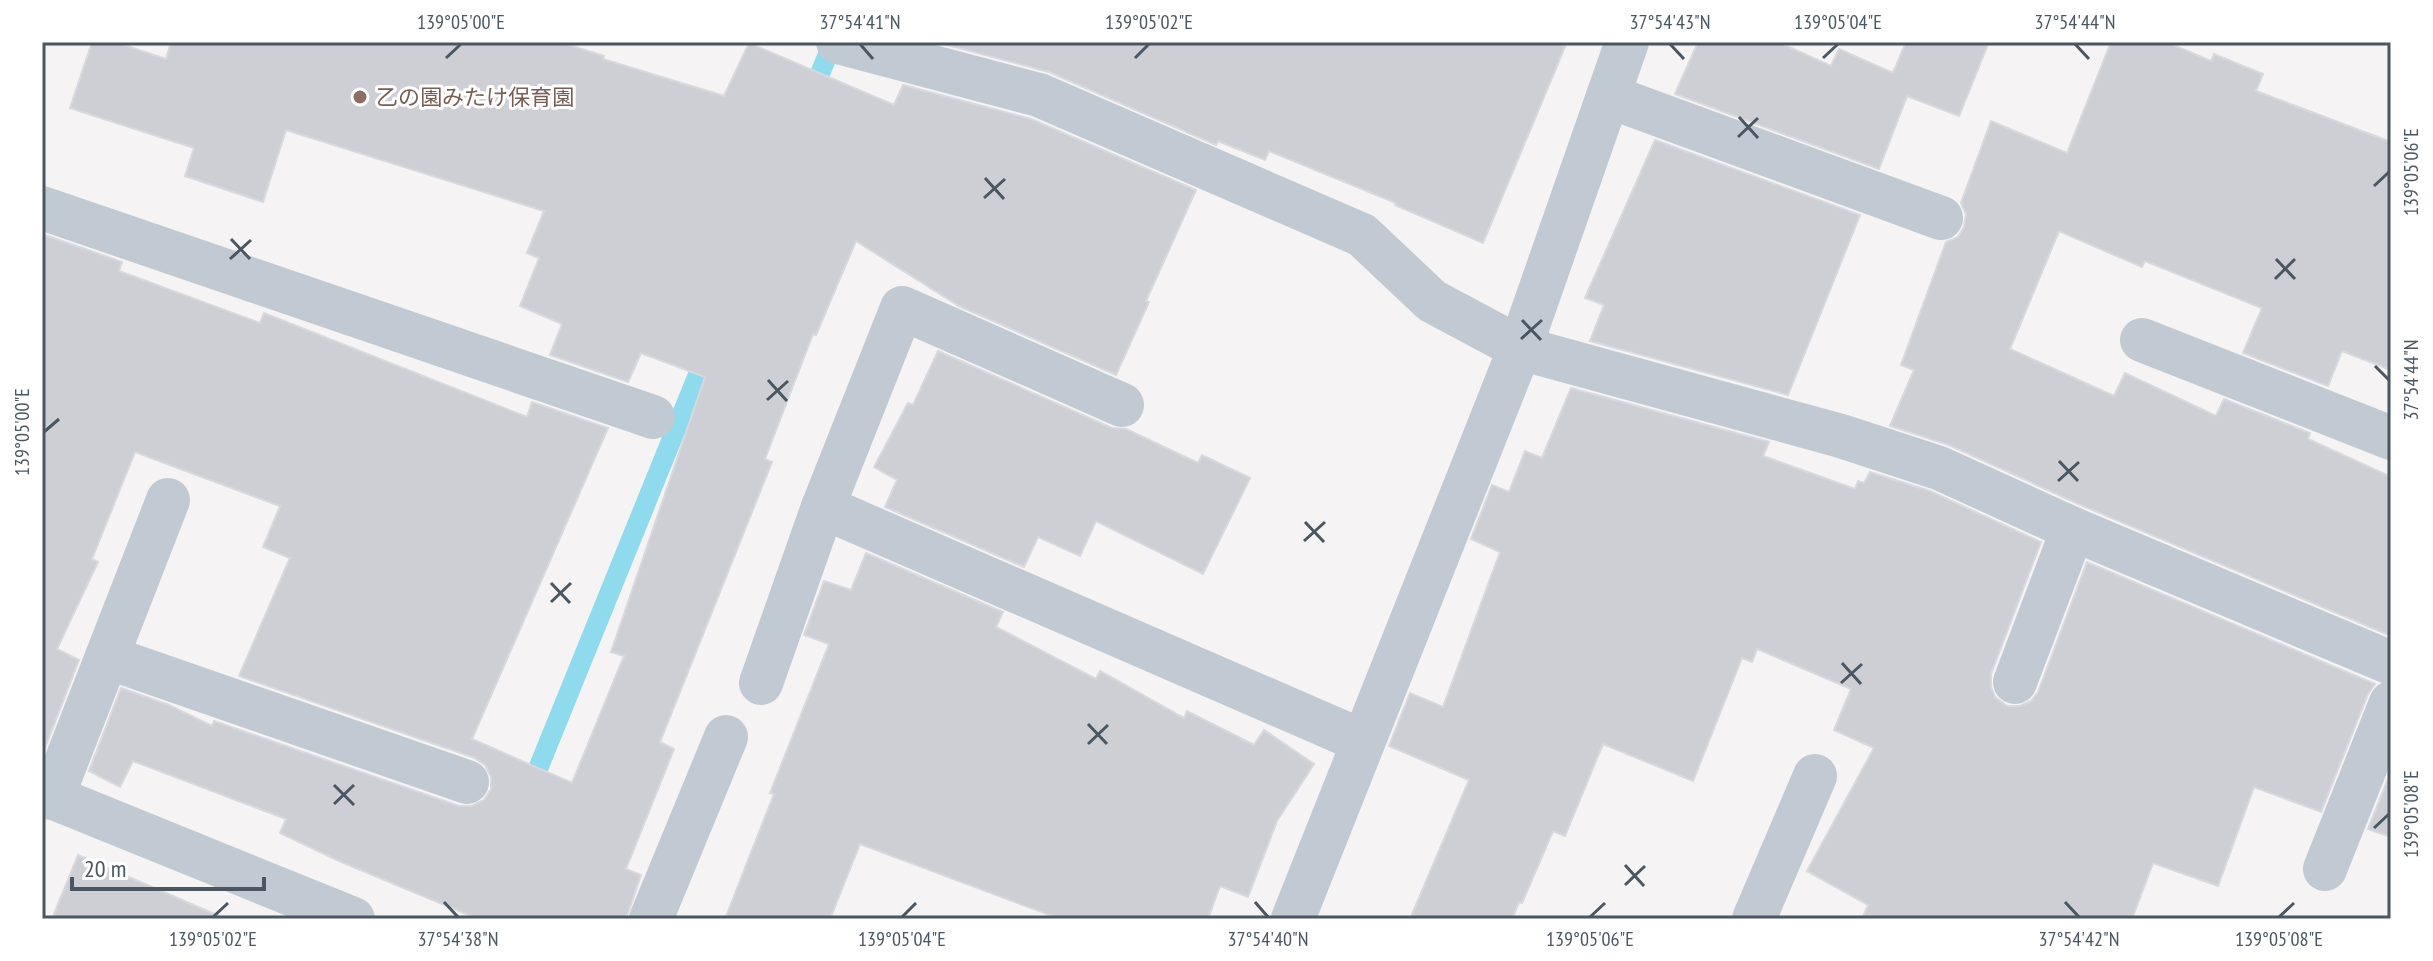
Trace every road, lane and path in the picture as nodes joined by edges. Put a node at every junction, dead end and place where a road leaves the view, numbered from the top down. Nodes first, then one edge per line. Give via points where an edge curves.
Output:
1 (1627, 42) edge
2 (845, 44) edge
3 (1608, 96) junction
4 (42, 208) edge
5 (1941, 218) dead end
6 (2142, 340) dead end
7 (1520, 348) junction
8 (1122, 405) dead end
9 (653, 417) dead end
10 (2391, 438) edge
11 (168, 500) dead end
12 (823, 507) junction
13 (2073, 529) junction
14 (107, 657) junction
15 (2391, 663) edge
16 (2015, 682) dead end
17 (761, 683) dead end
18 (2391, 703) edge
19 (726, 737) dead end
20 (1362, 741) junction
21 (1815, 776) dead end
22 (467, 782) dead end
23 (47, 796) edge
24 (2325, 869) dead end
25 (288, 907) edge
26 (353, 919) edge
27 (651, 919) edge
28 (1293, 919) edge
29 (1754, 919) edge

1 - 3 street
2 - 7 street via 1039,95 1362,235 1432,301
3 - 5 street
3 - 7 street
4 - 9 street
6 - 10 street
7 - 13 street via 1939,468
7 - 20 street
8 - 12 street via 902,308
11 - 14 street
12 - 17 street
12 - 20 street
13 - 15 street
13 - 16 street
14 - 22 street
14 - 23 street
18 - 24 street
19 - 27 street
20 - 28 street
21 - 29 street
23 - 25 street
25 - 26 street

